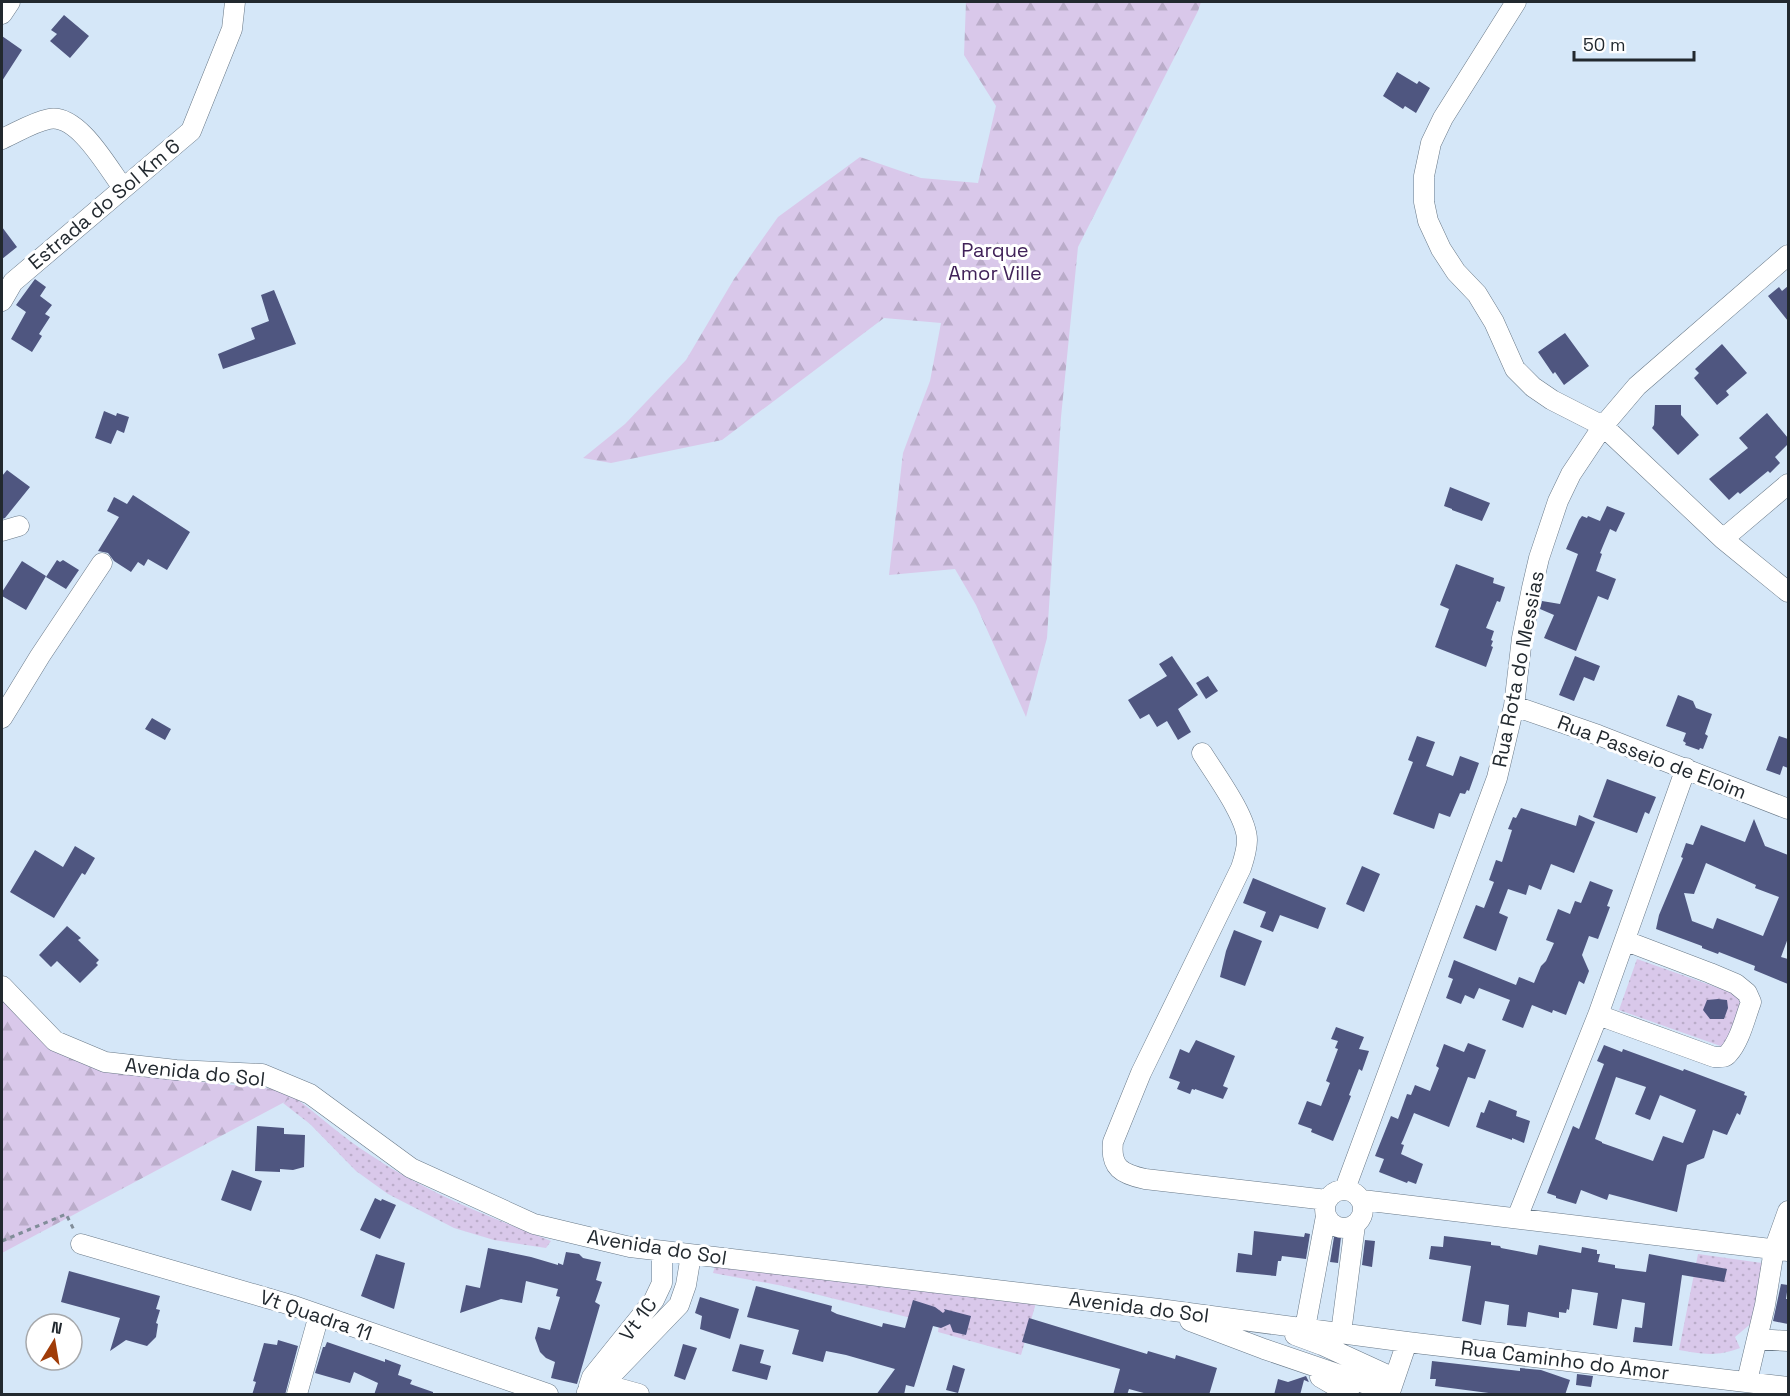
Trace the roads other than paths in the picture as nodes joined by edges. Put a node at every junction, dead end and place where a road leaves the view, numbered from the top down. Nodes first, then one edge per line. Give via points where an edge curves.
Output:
1 (10, 2) edge
2 (235, 2) edge
3 (1516, 2) edge
4 (2, 14) edge
5 (2, 139) edge
6 (123, 188) junction
7 (1788, 255) edge
8 (2, 301) edge
9 (1602, 426) junction
10 (1788, 484) edge
11 (1723, 539) junction
12 (102, 563) dead end
13 (1788, 592) edge
14 (1514, 706) junction
15 (2, 718) edge
16 (1202, 753) dead end
17 (1686, 768) junction
18 (1788, 809) edge
19 (1626, 941) junction
20 (2, 986) edge
21 (1598, 1015) junction
22 (1345, 1189) junction
23 (1362, 1200) junction
24 (1326, 1208) junction
25 (1788, 1211) edge
26 (1516, 1218) junction
27 (1355, 1225) junction
28 (81, 1244) road end
29 (1781, 1250) edge
30 (662, 1251) junction
31 (691, 1255) junction
32 (654, 1300) junction
33 (679, 1305) junction
34 (1159, 1309) junction
35 (319, 1315) junction
36 (1231, 1318) junction
37 (1305, 1328) junction
38 (1341, 1333) junction
39 (1757, 1339) junction
40 (1788, 1341) edge
41 (1407, 1342) junction
42 (1264, 1349) junction
43 (1747, 1382) junction
44 (1788, 1384) edge
45 (592, 1387) edge
46 (1391, 1388) edge
47 (297, 1395) edge
48 (548, 1395) edge
49 (639, 1395) edge
50 (1349, 1395) edge

1 - 4 street
2 - 6 street, Estrada do Sol Km 6 via 232,29 191,131
3 - 9 street via 1431,143 1424,176 1424,202 1441,249 1477,294 1515,369 1552,400
5 - 6 street via 50,119 65,120 78,128
6 - 8 street, Estrada do Sol Km 6 via 13,282
7 - 9 street, Rua Rota do Messias via 1637,386
9 - 11 street
9 - 14 street, Rua Rota do Messias via 1562,492 1539,558 1522,638
10 - 11 street
11 - 13 street
12 - 15 street
14 - 17 street, Rua Passeio de Eloim
14 - 22 street, Rua Rota do Messias via 1497,778
16 - 24 street via 1243,820 1248,841 1246,852 1142,1072 1113,1142 1114,1163 1131,1176 1145,1179
17 - 18 street, Rua Passeio de Eloim
17 - 19 street
19 - 21 street
19 - 21 street via 1736,984 1751,1002 1737,1039 1728,1054 1714,1058
20 - 30 street, Avenida do Sol via 55,1041 105,1062 262,1074 310,1094 411,1168 534,1224
21 - 26 street
22 - 23 street
22 - 24 street via 1332,1194
23 - 26 street
23 - 27 street via 1362,1218
24 - 27 street via 1330,1223 1338,1228
24 - 37 street
25 - 29 street
26 - 29 street
27 - 38 street
28 - 35 street, Vt Quadra 11
29 - 39 street
30 - 31 street, Avenida do Sol
30 - 32 street, Vt 1C via 662,1282
31 - 33 street
31 - 34 street, Avenida do Sol
32 - 33 street
32 - 45 street, Vt 1C
33 - 45 street
34 - 36 street, Avenida do Sol
34 - 42 street
35 - 47 street
35 - 48 street, Vt Quadra 11
36 - 37 street, Avenida do Sol
36 - 46 street via 1307,1339
37 - 38 street, Avenida do Sol
38 - 41 street, Rua Caminho do Amor
39 - 40 street
39 - 43 street
41 - 43 street, Rua Caminho do Amor
41 - 46 street
42 - 46 street
42 - 50 street
43 - 44 street, Rua Caminho do Amor
45 - 49 street

